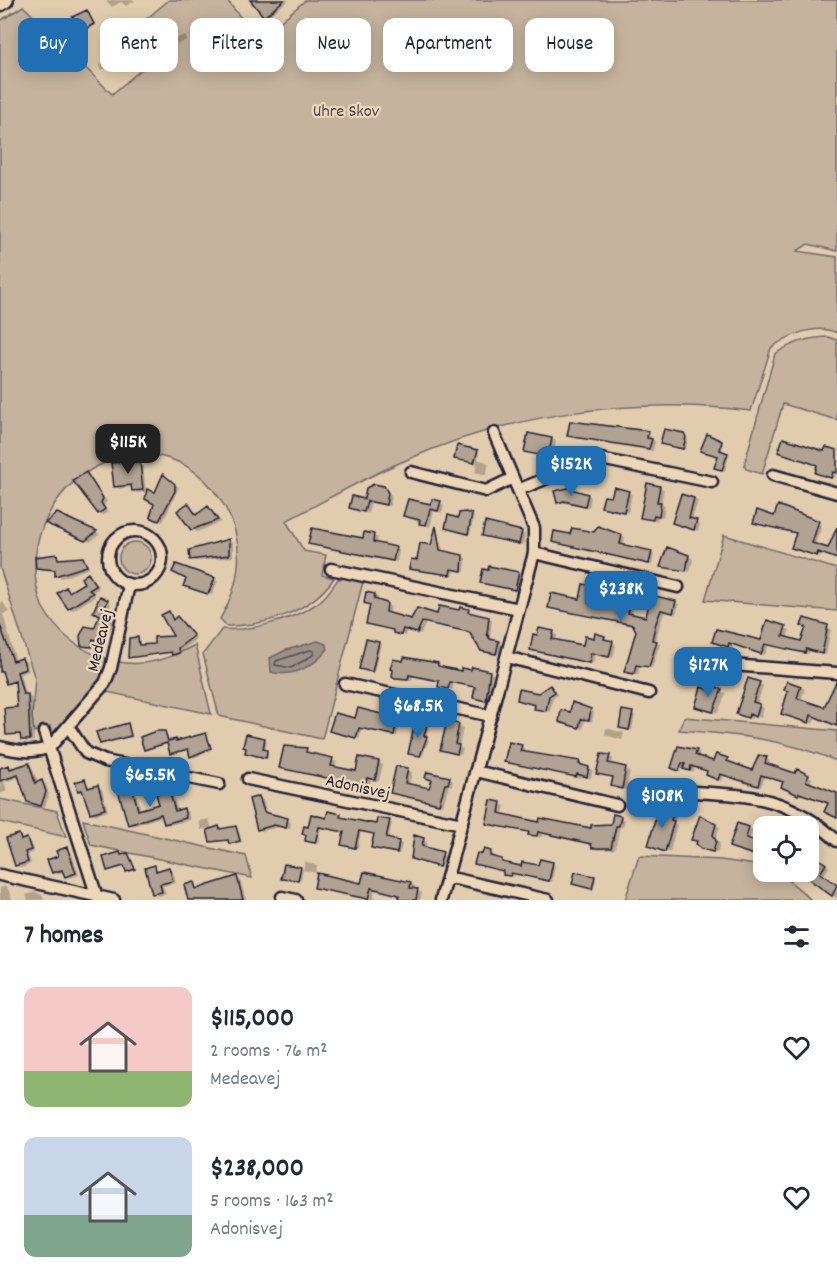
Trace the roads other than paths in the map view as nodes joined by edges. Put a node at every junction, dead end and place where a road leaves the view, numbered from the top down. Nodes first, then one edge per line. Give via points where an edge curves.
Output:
1 (5, 0) edge
2 (0, 3) edge
3 (494, 434) dead end
4 (411, 472) dead end
5 (772, 475) dead end
6 (513, 478) junction
7 (711, 482) dead end
8 (518, 490) junction
9 (837, 493) edge
10 (534, 553) junction
11 (331, 568) dead end
12 (129, 585) junction
13 (678, 587) dead end
14 (519, 609) junction
15 (506, 657) junction
16 (705, 663) dead end
17 (837, 673) edge
18 (345, 684) dead end
19 (649, 693) dead end
20 (491, 716) junction
21 (68, 726) junction
22 (45, 732) dead end
23 (0, 747) edge
24 (50, 747) junction
25 (476, 771) junction
26 (248, 779) dead end
27 (219, 784) dead end
28 (665, 790) dead end
29 (617, 805) dead end
30 (462, 824) junction
31 (837, 842) edge
32 (0, 875) edge
33 (447, 877) junction
34 (282, 897) dead end
35 (97, 898) edge
36 (114, 900) edge
37 (296, 900) edge
38 (441, 900) edge
39 (548, 900) edge

1 - 2 street
3 - 6 street
4 - 6 street via 486,491
5 - 9 street
6 - 8 street
7 - 8 street via 596,458
8 - 10 street via 534,528
10 - 13 street
10 - 14 street
11 - 14 street
12 - 12 street via 149,582 162,563 162,550 145,532 120,535 107,556 117,579
12 - 21 street, Medeavej via 105,683
14 - 15 street
15 - 19 street
15 - 20 street
16 - 17 street
18 - 20 street
20 - 25 street
21 - 24 street, Medeavej
21 - 27 street via 86,753 105,761
22 - 24 street
23 - 24 street via 40,752
24 - 35 street
25 - 29 street
25 - 30 street
26 - 30 street, Adonisvej
28 - 31 street via 759,798 783,804 806,814
30 - 33 street
32 - 35 street
33 - 38 street
33 - 39 street
34 - 37 street
35 - 36 street

